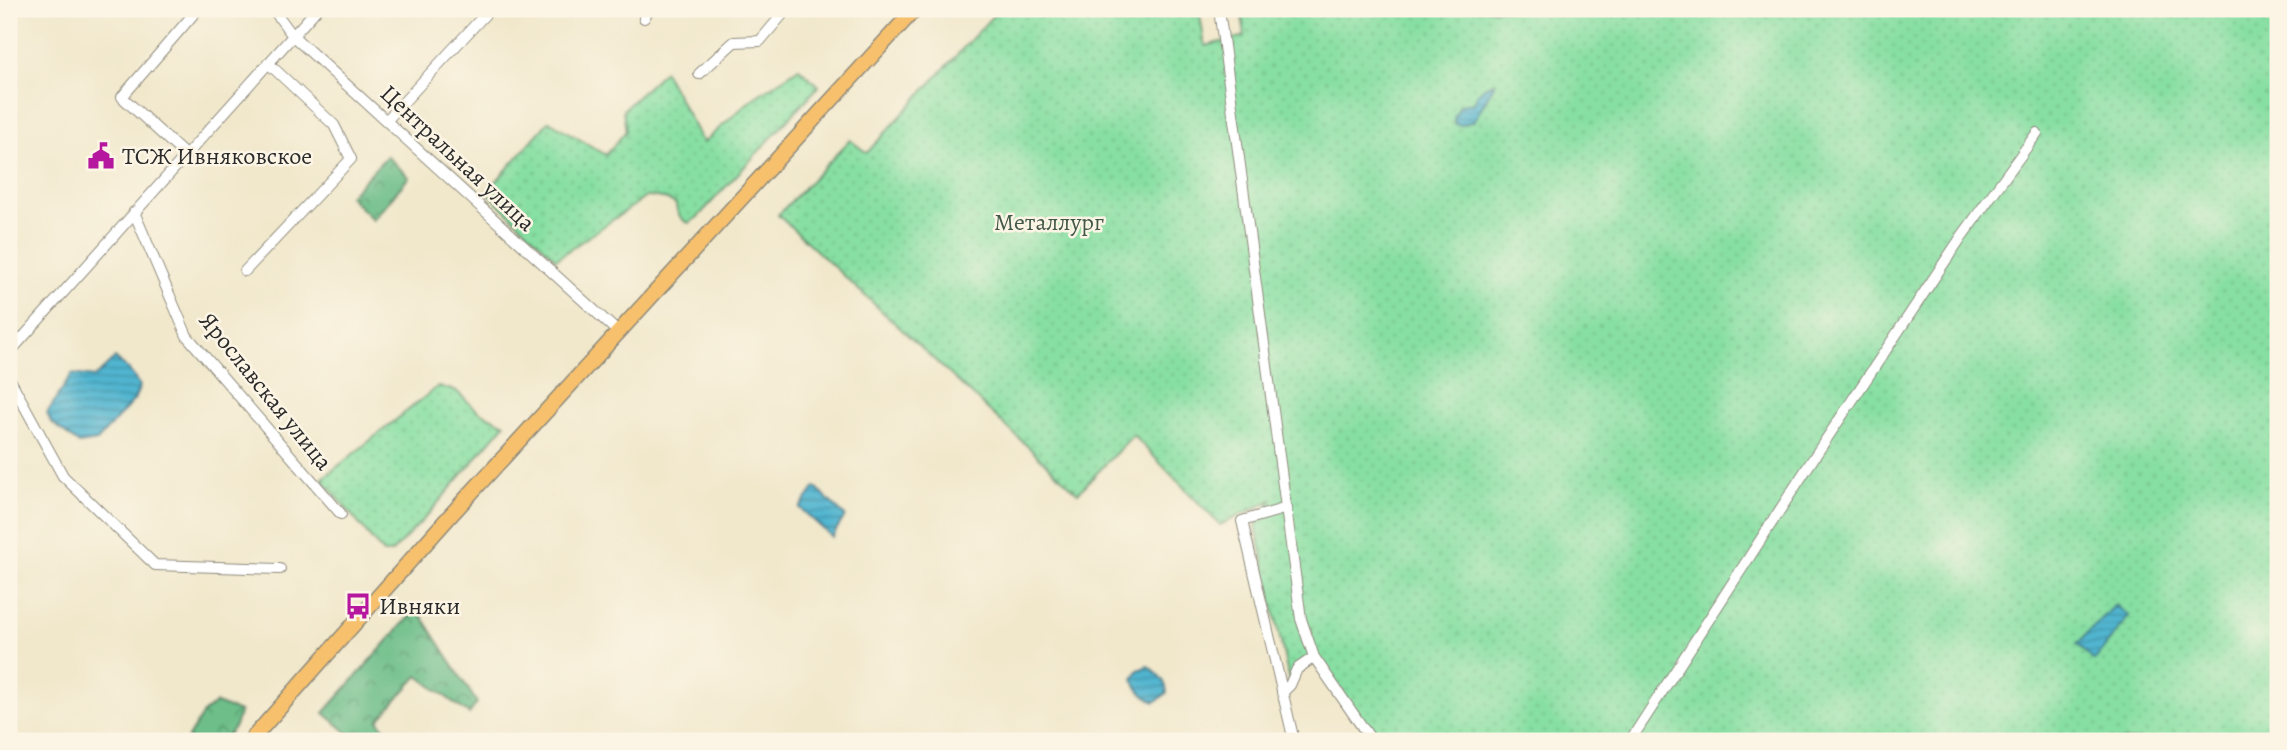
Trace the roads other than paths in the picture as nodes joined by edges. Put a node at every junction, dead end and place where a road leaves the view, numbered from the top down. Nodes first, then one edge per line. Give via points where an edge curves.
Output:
1 (273, 9) edge
2 (317, 9) edge
3 (490, 9) edge
4 (788, 9) edge
5 (915, 9) edge
6 (1219, 9) edge
7 (197, 10) edge
8 (293, 36) junction
9 (268, 63) junction
10 (699, 74) dead end
11 (387, 120) junction
12 (2037, 133) dead end
13 (185, 155) junction
14 (134, 212) junction
15 (244, 271) dead end
16 (619, 333) junction
17 (9, 353) edge
18 (9, 378) edge
19 (1287, 508) junction
20 (341, 514) dead end
21 (280, 569) dead end
22 (1314, 657) junction
23 (1282, 693) junction
24 (250, 741) edge
25 (1294, 741) edge
26 (1372, 741) edge
27 (1630, 741) edge

1 - 8 street, Центральная улица
2 - 8 street
3 - 11 street
4 - 10 street via 760,41 734,42
5 - 16 highway
6 - 19 street
7 - 13 street via 121,97
8 - 9 street
8 - 11 street, Центральная улица
9 - 13 street
9 - 15 street via 334,125 351,159
11 - 16 street, Центральная улица
12 - 27 street via 1946,259
13 - 14 street
14 - 17 street
14 - 20 street, Ярославская улица via 187,336
16 - 24 highway
18 - 21 street via 63,476 155,565
19 - 22 street via 1301,620
19 - 23 street via 1242,521
22 - 23 street via 1297,669
22 - 26 street
23 - 25 street

